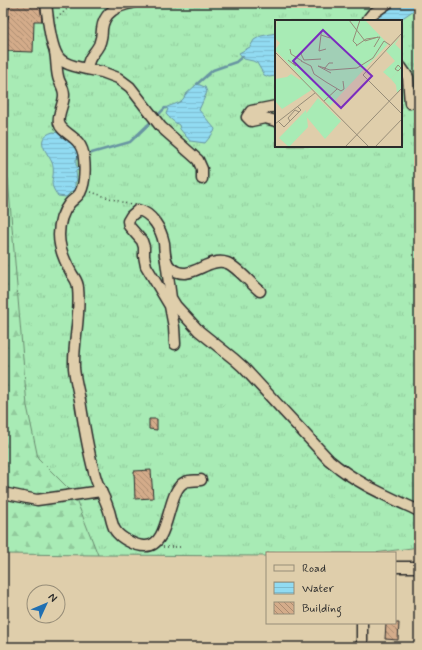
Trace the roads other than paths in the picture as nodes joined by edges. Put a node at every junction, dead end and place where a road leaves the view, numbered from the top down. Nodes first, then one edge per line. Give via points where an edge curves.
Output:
1 (46, 3) edge
2 (132, 3) edge
3 (388, 3) edge
4 (368, 20) edge
5 (55, 52) junction
6 (402, 68) edge
7 (87, 69) junction
8 (410, 103) dead end
9 (275, 106) edge
10 (275, 121) edge
11 (202, 179) dead end
12 (166, 261) junction
13 (260, 291) dead end
14 (175, 344) dead end
15 (201, 480) dead end
16 (101, 492) junction
17 (3, 493) edge
18 (419, 511) edge
19 (396, 567) edge
20 (419, 568) edge
21 (362, 624) edge
22 (362, 647) edge

1 - 5 street
2 - 7 street via 112,10 104,19 101,40 89,58
3 - 4 street
5 - 7 street via 62,61
5 - 16 street via 57,76 64,91 59,124 77,139 84,158 83,184 78,196 64,212 59,234 63,256 78,287 74,370 83,424
6 - 8 street via 408,77
7 - 11 street via 110,74 125,82 176,142 198,160 202,169
9 - 10 street via 251,111 247,117 251,121 265,118
12 - 13 street via 174,270 186,273 210,263 227,263
12 - 14 street via 158,228 146,213 138,210 128,221 129,226 142,241 146,266 170,306
12 - 18 street via 170,294 176,306 199,331 238,363 329,460 366,486
15 - 16 street via 185,482 177,490 162,534 147,546 130,542 115,531
16 - 17 street via 37,500
19 - 20 street
21 - 22 street

